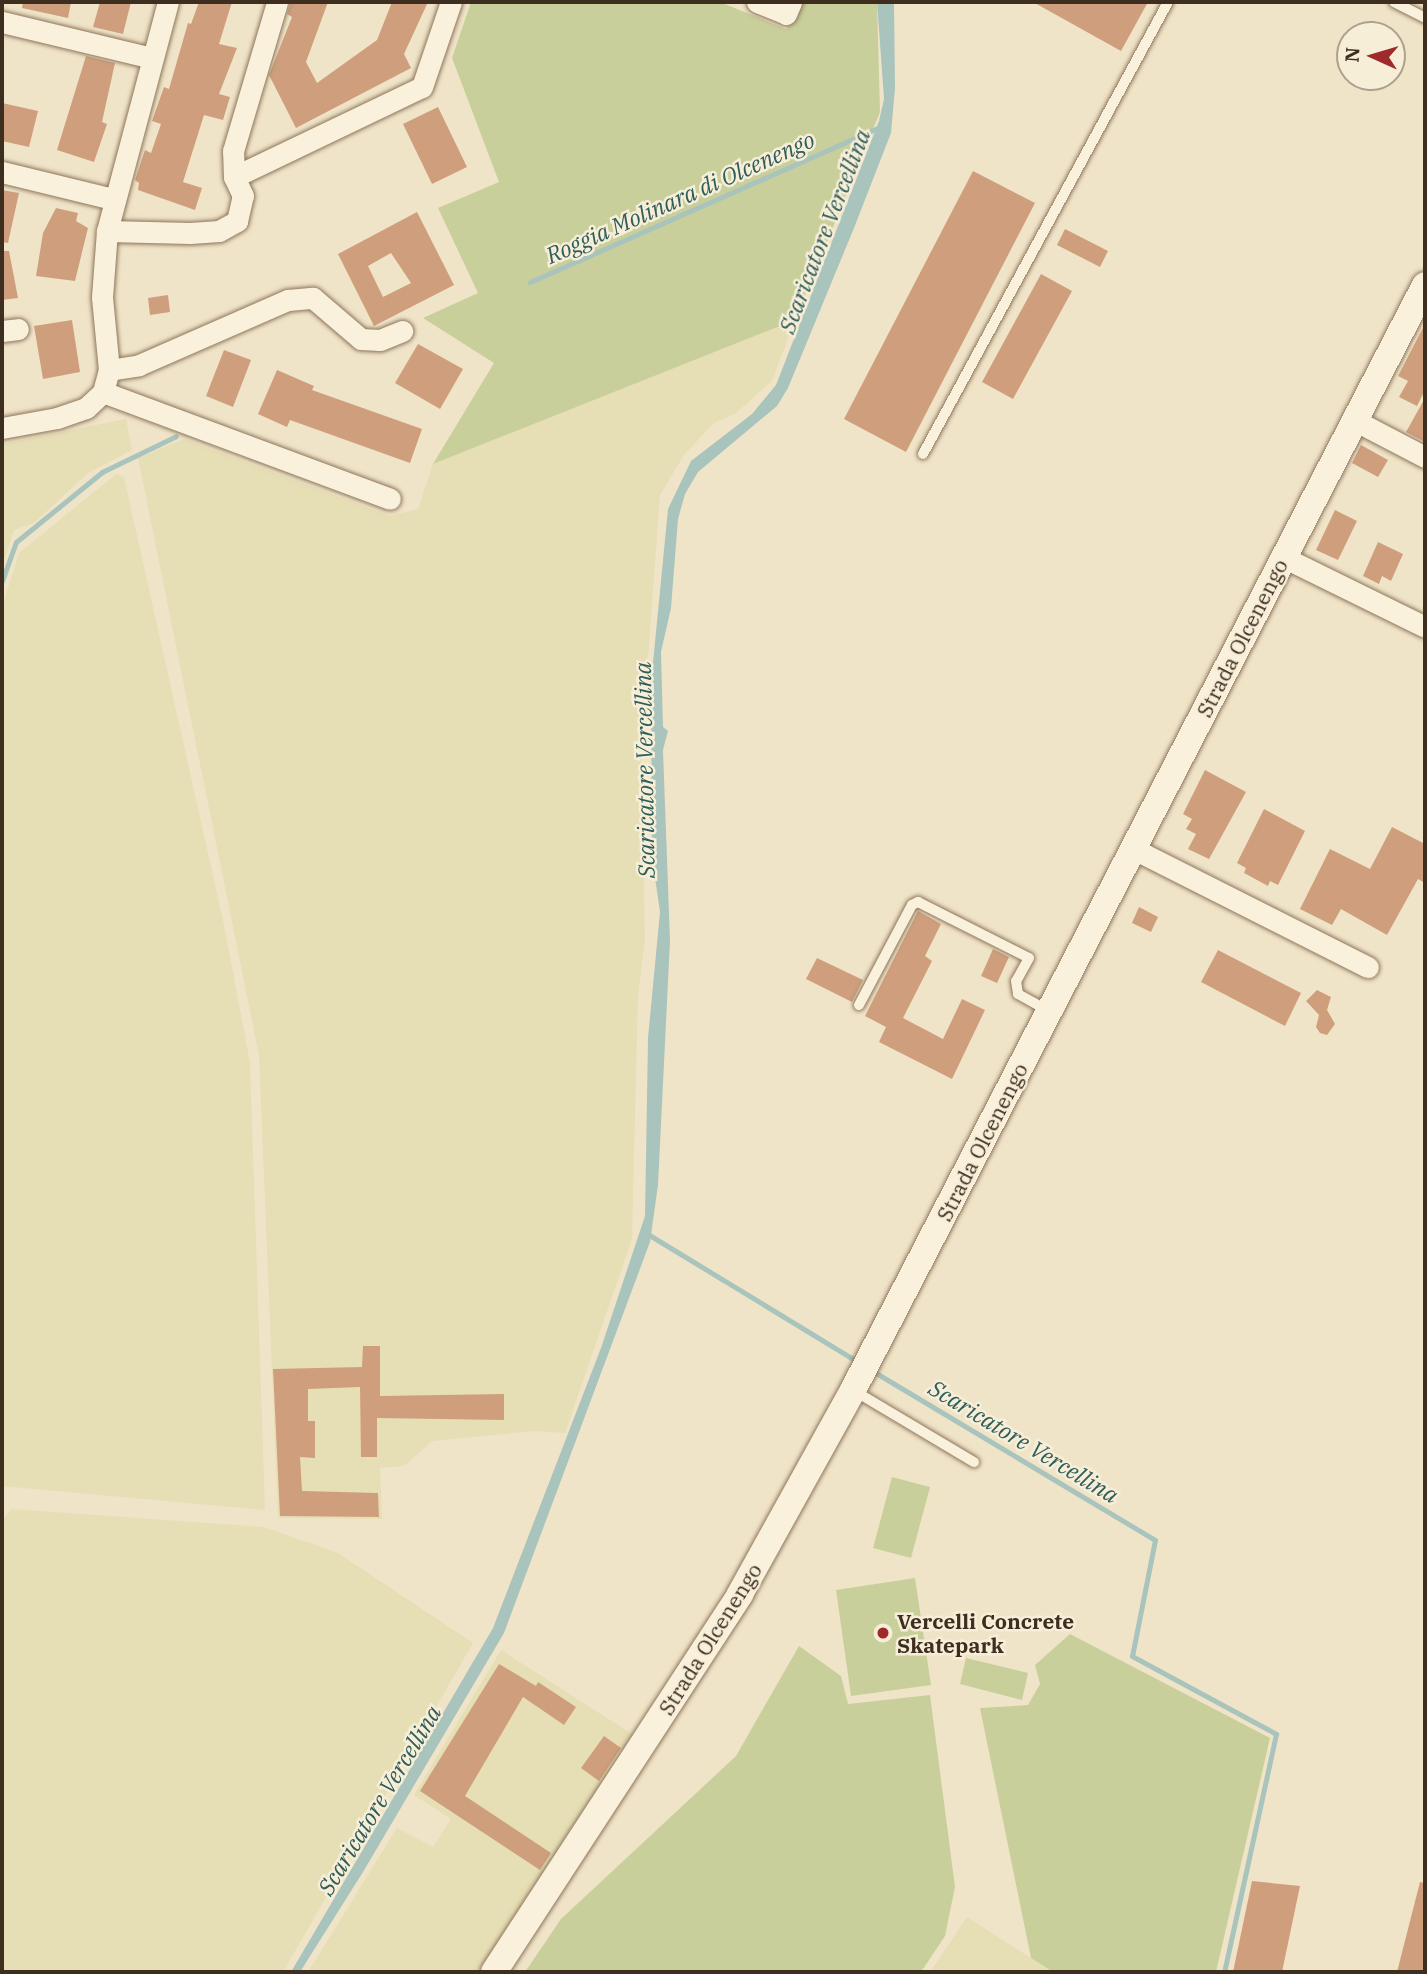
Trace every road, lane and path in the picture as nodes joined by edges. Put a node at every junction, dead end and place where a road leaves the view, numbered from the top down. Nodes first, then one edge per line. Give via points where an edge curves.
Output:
1 (168, 2) edge
2 (277, 2) edge
3 (451, 2) edge
4 (757, 2) edge
5 (791, 2) edge
6 (1168, 2) edge
7 (1394, 2) edge
8 (1425, 18) edge
9 (2, 22) edge
10 (152, 58) junction
11 (2, 172) edge
12 (234, 177) junction
13 (113, 199) junction
14 (107, 232) junction
15 (1425, 285) edge
16 (402, 331) dead end
17 (109, 370) junction
18 (103, 392) junction
19 (1356, 421) junction
20 (2, 428) edge
21 (923, 454) dead end
22 (1425, 457) edge
23 (390, 499) dead end
24 (1283, 557) junction
25 (1425, 627) edge
26 (1134, 849) junction
27 (1368, 967) dead end
28 (859, 1004) dead end
29 (1050, 1012) junction
30 (853, 1390) junction
31 (974, 1462) dead end
32 (494, 1972) edge

1 - 10 street
2 - 12 street via 233,151
3 - 12 street via 422,88
4 - 5 street via 786,14
6 - 21 lane
7 - 8 lane
9 - 10 street
10 - 13 street
11 - 13 street
12 - 14 street via 243,196 237,221 219,231
13 - 14 street
14 - 17 street via 102,297
15 - 19 street, Strada Olcenengo
16 - 17 street via 380,340 361,339 313,298 288,300 139,365
17 - 18 street
18 - 20 street via 86,408
18 - 23 street
19 - 22 street
19 - 24 street, Strada Olcenengo
24 - 25 street
24 - 26 street, Strada Olcenengo
26 - 27 street
26 - 29 street, Strada Olcenengo
28 - 29 lane via 912,905 918,902 1029,958 1016,981 1018,994
29 - 30 street, Strada Olcenengo
30 - 31 lane
30 - 32 street, Strada Olcenengo via 740,1594

